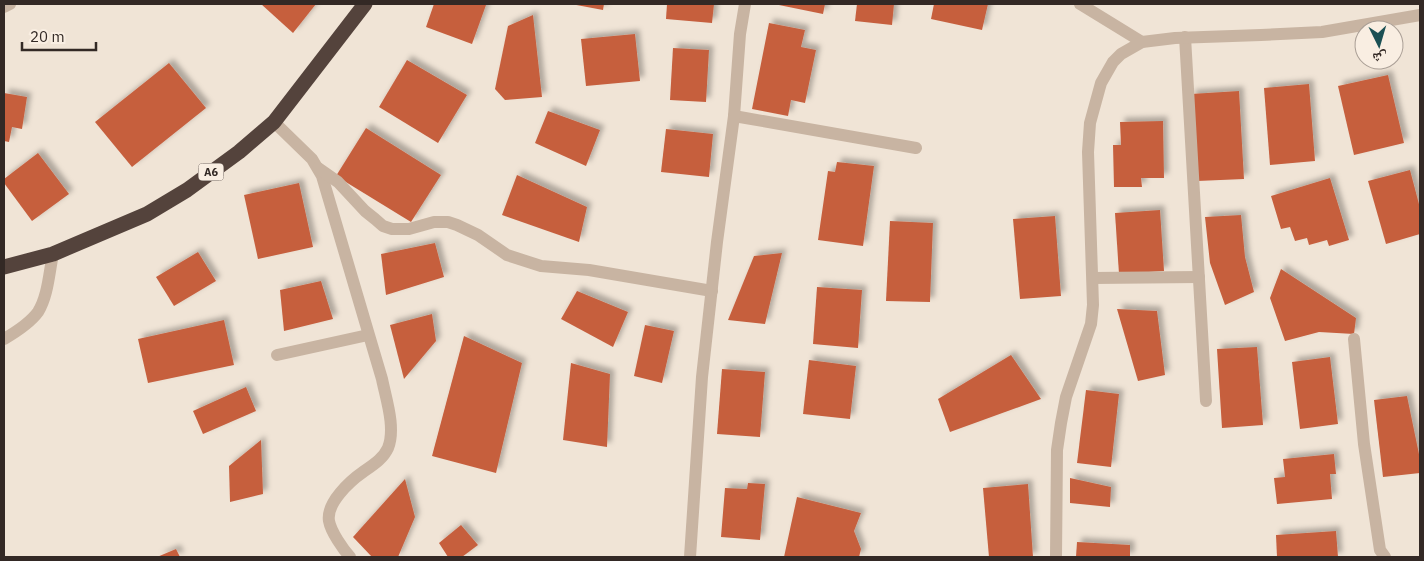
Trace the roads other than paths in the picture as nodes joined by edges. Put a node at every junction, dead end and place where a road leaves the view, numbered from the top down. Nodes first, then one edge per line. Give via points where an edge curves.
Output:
1 (10, 4) edge
2 (365, 4) edge
3 (745, 4) edge
4 (1080, 4) edge
5 (4, 7) edge
6 (1420, 15) edge
7 (1185, 37) junction
8 (1142, 42) junction
9 (734, 116) junction
10 (274, 122) junction
11 (916, 148) dead end
12 (318, 168) junction
13 (53, 254) junction
14 (4, 266) edge
15 (1199, 277) junction
16 (1093, 278) junction
17 (712, 291) junction
18 (368, 335) junction
19 (4, 339) edge
20 (1354, 339) dead end
21 (277, 355) dead end
22 (1206, 400) dead end
23 (350, 557) edge
24 (690, 557) edge
25 (1056, 557) edge
26 (1385, 557) edge

1 - 5 street
2 - 10 highway, A6
3 - 9 street
4 - 8 street
6 - 7 street via 1322,32
7 - 8 street
7 - 15 street
8 - 16 street via 1121,54 1107,72 1090,123 1088,152
9 - 11 street
9 - 17 street
10 - 12 street
10 - 13 highway, A6 via 239,152 147,214
12 - 17 street via 338,182 383,226 392,229 448,222 478,235 507,255 542,266 589,270
12 - 18 street via 326,185
13 - 14 highway, A6
13 - 19 street via 38,311
15 - 16 street
15 - 22 street
16 - 25 street via 1091,324 1066,397 1057,450
17 - 24 street via 702,377
18 - 21 street
18 - 23 street via 382,379 391,434 385,454 350,483 329,511 330,524
20 - 26 street via 1365,454 1380,550

